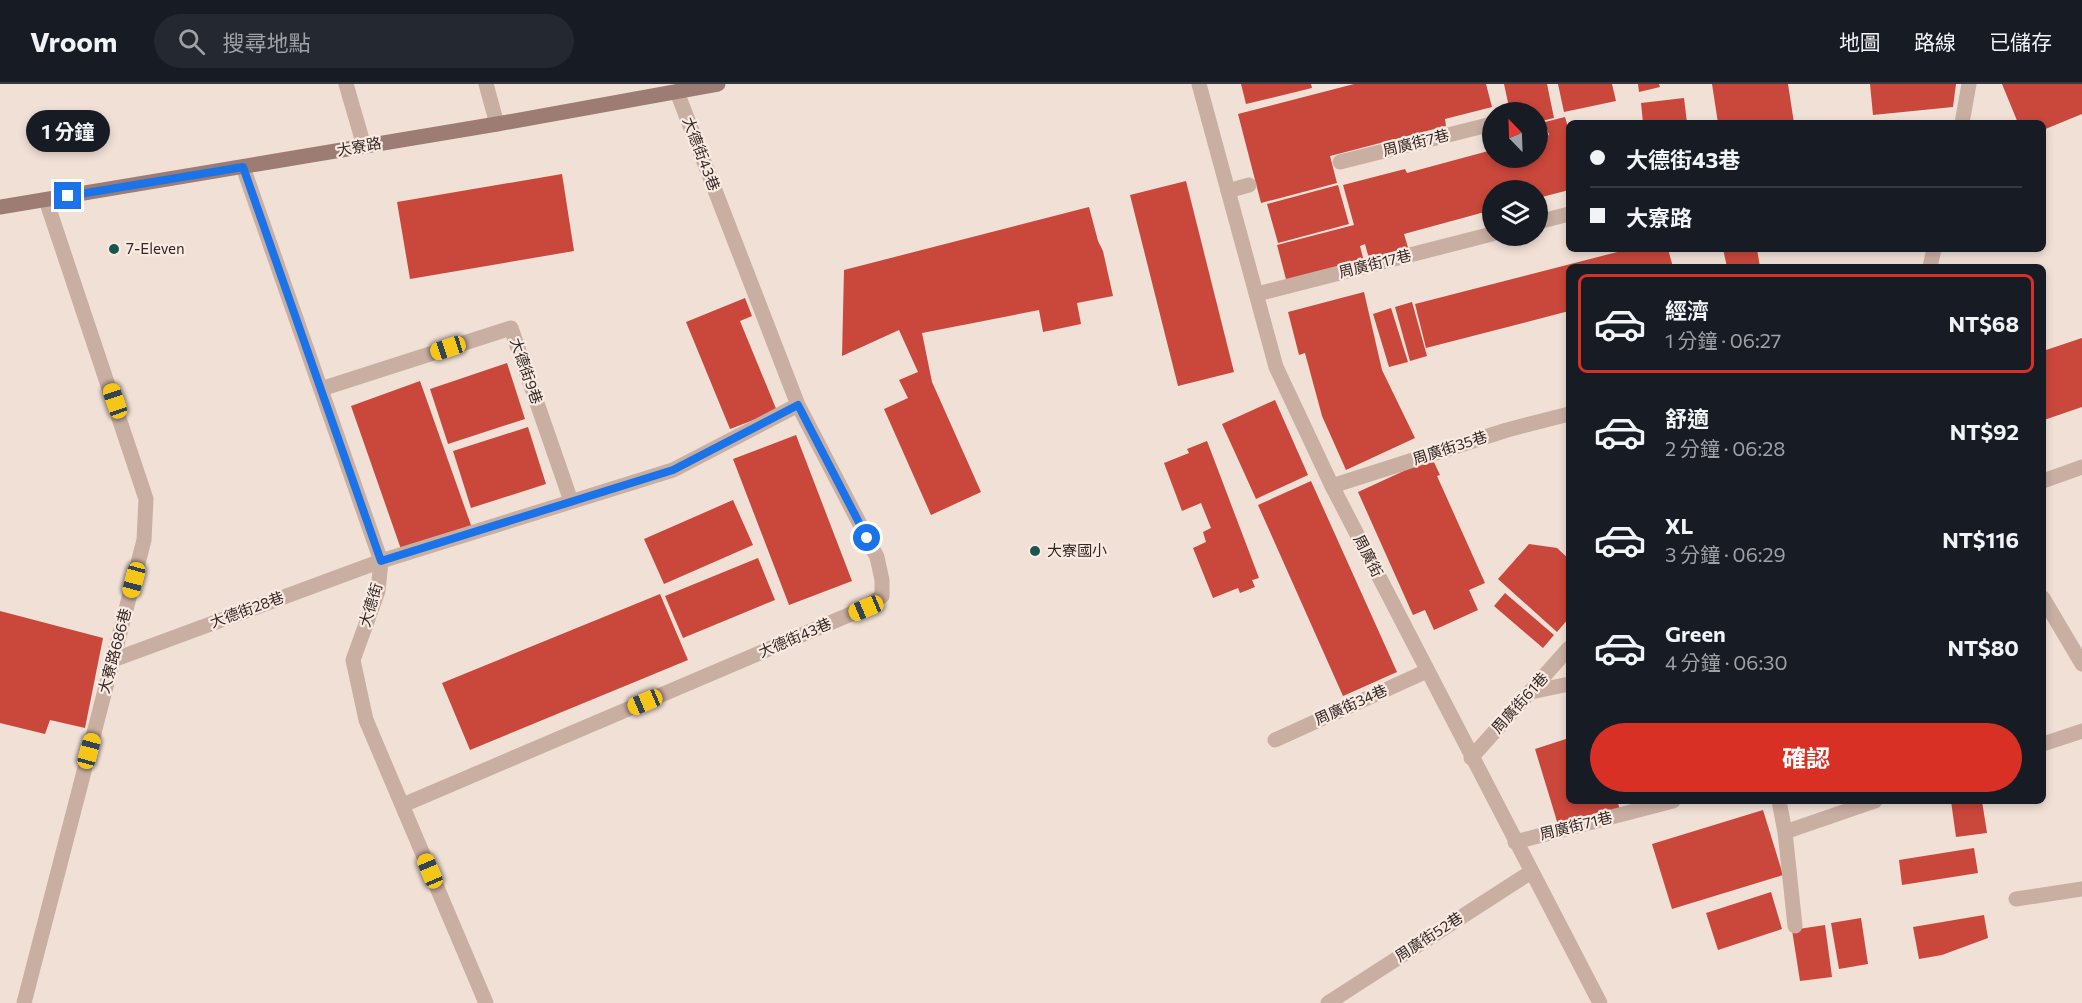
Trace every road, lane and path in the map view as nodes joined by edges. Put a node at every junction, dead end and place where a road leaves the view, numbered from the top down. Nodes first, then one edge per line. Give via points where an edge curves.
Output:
1 (346, 84) edge
2 (486, 84) edge
3 (718, 84) edge
4 (1198, 84) edge
5 (1969, 84) edge
6 (656, 90) edge
7 (677, 92) junction
8 (1963, 120) edge
9 (497, 124) junction
10 (1482, 126) edge
11 (364, 147) junction
12 (1340, 162) dead end
13 (243, 167) junction
14 (1249, 185) dead end
15 (1228, 191) junction
16 (46, 200) junction
17 (0, 207) edge
18 (1566, 215) edge
19 (1548, 219) edge
20 (1482, 237) edge
21 (1257, 294) junction
22 (321, 389) junction
23 (798, 405) junction
24 (1566, 415) edge
25 (2082, 467) edge
26 (2046, 480) edge
27 (1332, 486) junction
28 (571, 501) junction
29 (381, 561) junction
30 (2046, 603) edge
31 (1566, 651) edge
32 (113, 660) junction
33 (2082, 664) edge
34 (1427, 671) junction
35 (1566, 685) edge
36 (1531, 692) junction
37 (2082, 731) edge
38 (1275, 740) dead end
39 (2046, 743) edge
40 (1472, 758) junction
41 (1661, 804) edge
42 (1780, 804) edge
43 (1866, 804) edge
44 (403, 805) junction
45 (1785, 832) junction
46 (1515, 842) junction
47 (1531, 872) junction
48 (2082, 890) edge
49 (2016, 899) dead end
50 (1795, 926) dead end
51 (24, 1003) edge
52 (486, 1003) edge
53 (1328, 1003) edge
54 (1600, 1003) edge

1 - 11 street
2 - 9 street
3 - 7 street, 大寮路
4 - 15 street, 周廣街
5 - 8 street
6 - 7 street, 大寮路
6 - 9 street, 大寮路
7 - 23 street, 大德街43巷
9 - 11 street, 大寮路
10 - 12 street, 周廣街7巷
11 - 13 street, 大寮路
13 - 16 street, 大寮路
13 - 22 street, 大德街
14 - 15 street
15 - 21 street, 周廣街
16 - 17 street, 大寮路
16 - 32 street, 大寮路686巷 via 146,499 144,540
18 - 19 street
20 - 21 street, 周廣街17巷
21 - 27 street, 周廣街 via 1275,368
22 - 28 street, 大德街9巷 via 511,328
22 - 29 street, 大德街
23 - 28 street, 大德街28巷 via 673,470
23 - 44 street, 大德街43巷 via 877,557 882,596 866,608
24 - 27 street, 周廣街35巷
25 - 26 street
27 - 34 street, 周廣街
28 - 29 street, 大德街28巷
29 - 32 street, 大德街28巷
29 - 44 street, 大德街 via 378,591 353,660 366,720
30 - 33 street
31 - 36 street, 周廣街61巷
32 - 51 street, 大寮路686巷
34 - 38 street, 周廣街34巷
34 - 40 street, 周廣街
35 - 36 street
36 - 40 street, 周廣街61巷
37 - 39 street
40 - 46 street, 周廣街
41 - 46 street, 周廣街71巷
42 - 45 street
43 - 45 street
44 - 52 street, 大德街
45 - 50 street
46 - 47 street, 周廣街
47 - 53 street, 周廣街52巷
47 - 54 street, 周廣街
48 - 49 street

